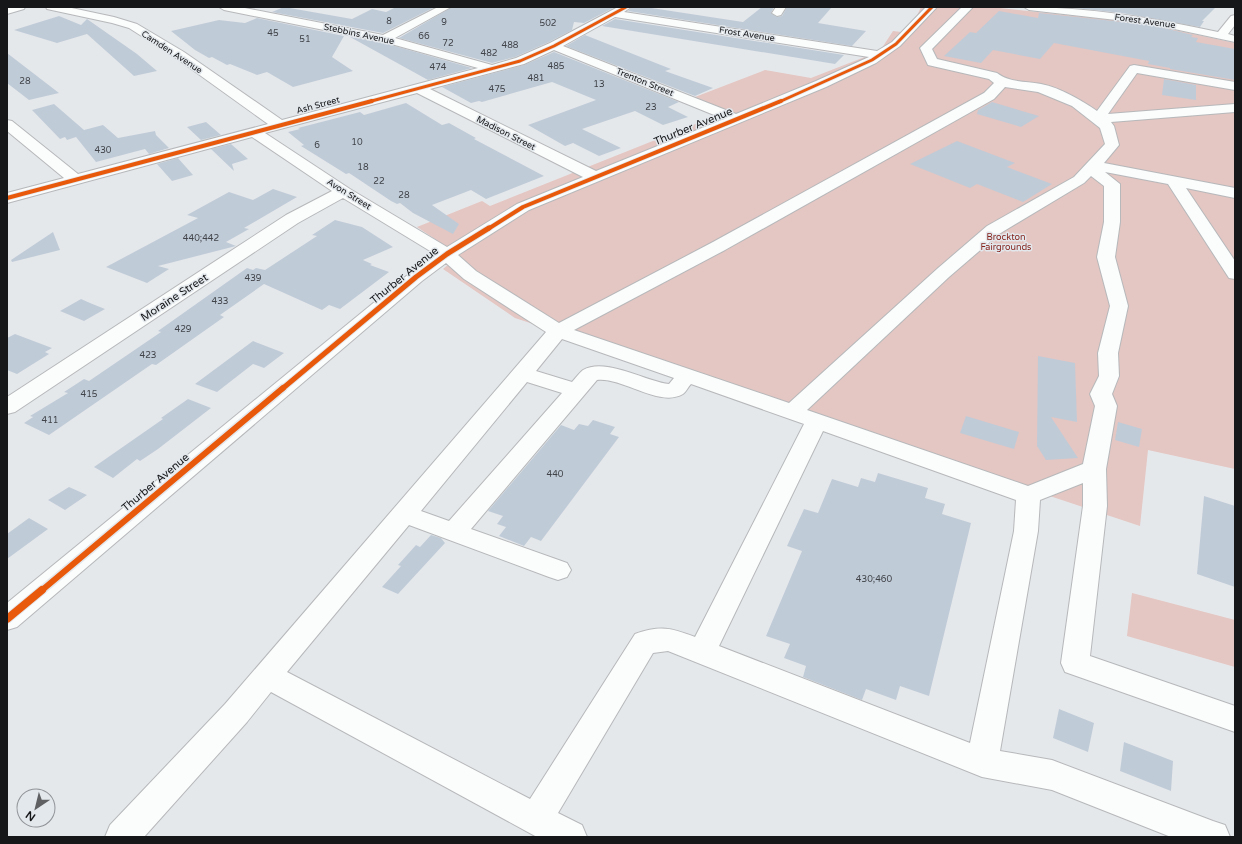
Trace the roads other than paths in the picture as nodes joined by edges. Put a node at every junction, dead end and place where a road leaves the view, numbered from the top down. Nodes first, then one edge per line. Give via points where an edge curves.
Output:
1 (20, 7) edge
2 (51, 7) edge
3 (224, 7) edge
4 (446, 7) edge
5 (932, 7) edge
6 (968, 7) edge
7 (1029, 7) edge
8 (260, 10) edge
9 (620, 10) edge
10 (1076, 10) edge
11 (7, 11) edge
12 (1235, 18) edge
13 (1221, 35) junction
14 (385, 38) junction
15 (1235, 39) edge
16 (554, 46) junction
17 (880, 55) junction
18 (492, 68) junction
19 (1002, 83) junction
20 (1233, 86) edge
21 (418, 88) junction
22 (1235, 108) edge
23 (1218, 110) junction
24 (736, 119) junction
25 (1098, 119) junction
26 (7, 124) edge
27 (279, 125) junction
28 (254, 132) junction
29 (1091, 167) junction
30 (595, 177) junction
31 (76, 180) junction
32 (1174, 182) junction
33 (344, 192) junction
34 (1235, 193) edge
35 (7, 198) edge
36 (446, 254) junction
37 (1235, 274) edge
38 (558, 331) junction
39 (522, 373) junction
40 (687, 376) junction
41 (577, 391) junction
42 (7, 407) edge
43 (792, 412) junction
44 (817, 421) junction
45 (1094, 469) junction
46 (1028, 495) junction
47 (404, 514) junction
48 (454, 532) junction
49 (558, 570) dead end
50 (7, 619) edge
51 (702, 652) junction
52 (267, 676) junction
53 (1235, 719) edge
54 (982, 762) junction
55 (536, 819) junction
56 (122, 837) edge
57 (570, 837) edge
58 (1213, 837) edge

1 - 11 street
2 - 27 street, Camden Avenue via 133,26 180,55
3 - 8 street, Stebbins Avenue
4 - 14 street
5 - 17 street, Thurber Avenue via 896,44
6 - 19 street via 926,48 928,56 932,62 993,76
7 - 10 street, Forest Avenue
8 - 14 street, Stebbins Avenue
9 - 16 street, Ash Street
9 - 17 street, Frost Avenue
10 - 13 street, Forest Avenue
12 - 13 street
13 - 15 street, Forest Avenue
14 - 18 street, Stebbins Avenue
16 - 18 street, Ash Street via 536,55
16 - 24 street, Trenton Street
17 - 24 street, Thurber Avenue via 821,84
18 - 21 street, Ash Street
19 - 25 street via 1041,88 1076,103
19 - 38 street via 989,96 719,246
20 - 23 street
20 - 25 street via 1134,69
21 - 27 street, Ash Street
21 - 30 street, Madison Street
22 - 23 street
23 - 25 street
24 - 30 street, Thurber Avenue
25 - 29 street via 1107,126 1112,145
26 - 31 street
27 - 28 street, Ash Street
28 - 31 street, Ash Street
28 - 33 street, Avon Street
29 - 32 street
29 - 43 street via 1079,180 993,230
29 - 45 street via 1112,184 1112,222 1106,257 1119,306 1108,352 1109,376 1102,394 1106,406
30 - 36 street, Thurber Avenue via 523,208
31 - 35 street, Ash Street
32 - 34 street
32 - 37 street
33 - 36 street, Avon Street
33 - 42 street, Moraine Street via 292,220
36 - 38 street, Avon Street via 470,275
36 - 50 street, Thurber Avenue
38 - 39 street
38 - 40 street, Avon Street
39 - 41 street
39 - 47 street
40 - 41 street via 676,389 664,391 596,373 590,375
40 - 43 street, Avon Street
41 - 48 street
43 - 44 street, Avon Street
44 - 46 street, Avon Street
44 - 51 street
45 - 46 street
45 - 53 street via 1095,506 1075,663
46 - 54 street via 1026,532
47 - 48 street
47 - 52 street
48 - 49 street
51 - 54 street
51 - 55 street via 669,639 645,642
52 - 55 street
52 - 56 street
54 - 58 street via 1052,774
55 - 57 street

